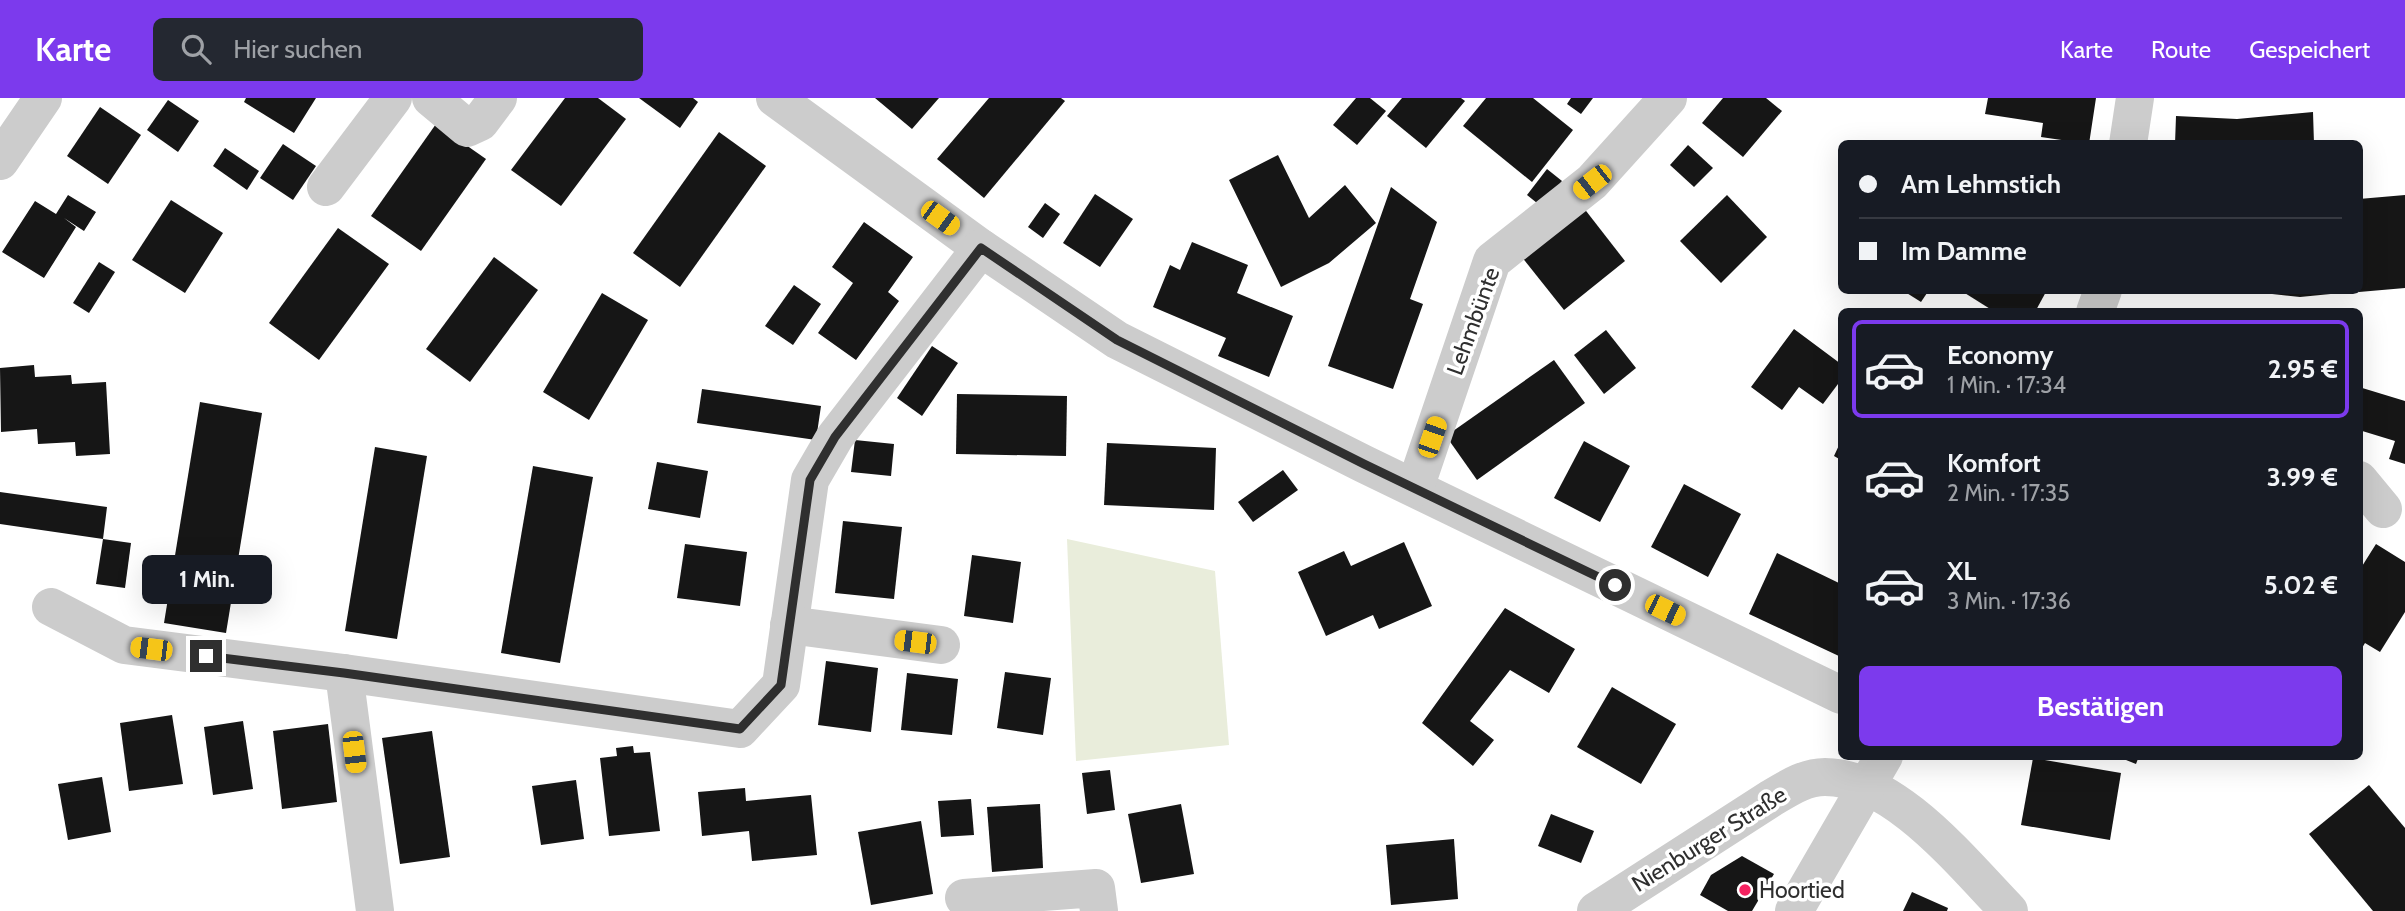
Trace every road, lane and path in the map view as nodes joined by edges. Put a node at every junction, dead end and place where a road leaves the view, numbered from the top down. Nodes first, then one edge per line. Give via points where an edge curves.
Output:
1 (43, 98) edge
2 (393, 98) edge
3 (431, 98) edge
4 (498, 98) edge
5 (775, 98) edge
6 (1668, 98) edge
7 (2135, 98) edge
8 (2129, 140) edge
9 (0, 161) edge
10 (327, 187) dead end
11 (981, 248) junction
12 (2363, 486) edge
13 (1415, 488) junction
14 (2383, 509) dead end
15 (51, 607) dead end
16 (789, 625) junction
17 (941, 645) dead end
18 (344, 673) junction
19 (1838, 694) edge
20 (1875, 771) edge
21 (964, 898) dead end
22 (375, 911) edge
23 (1100, 911) edge
24 (1596, 911) edge
25 (1794, 911) edge
26 (2009, 911) edge

1 - 9 street
2 - 10 street
3 - 4 street via 467,128 480,122
5 - 11 street
6 - 13 street, Lehmbünte via 1592,182 1492,261
7 - 8 street
11 - 13 street via 1117,340
11 - 16 street via 835,437 810,480
12 - 14 street
13 - 19 street
15 - 18 street via 124,645
16 - 17 street
16 - 18 street via 781,685 740,729
18 - 22 street
20 - 24 street, Nienburger Straße via 1800,782
20 - 25 street
20 - 26 street via 1907,810
21 - 23 street via 1096,888

